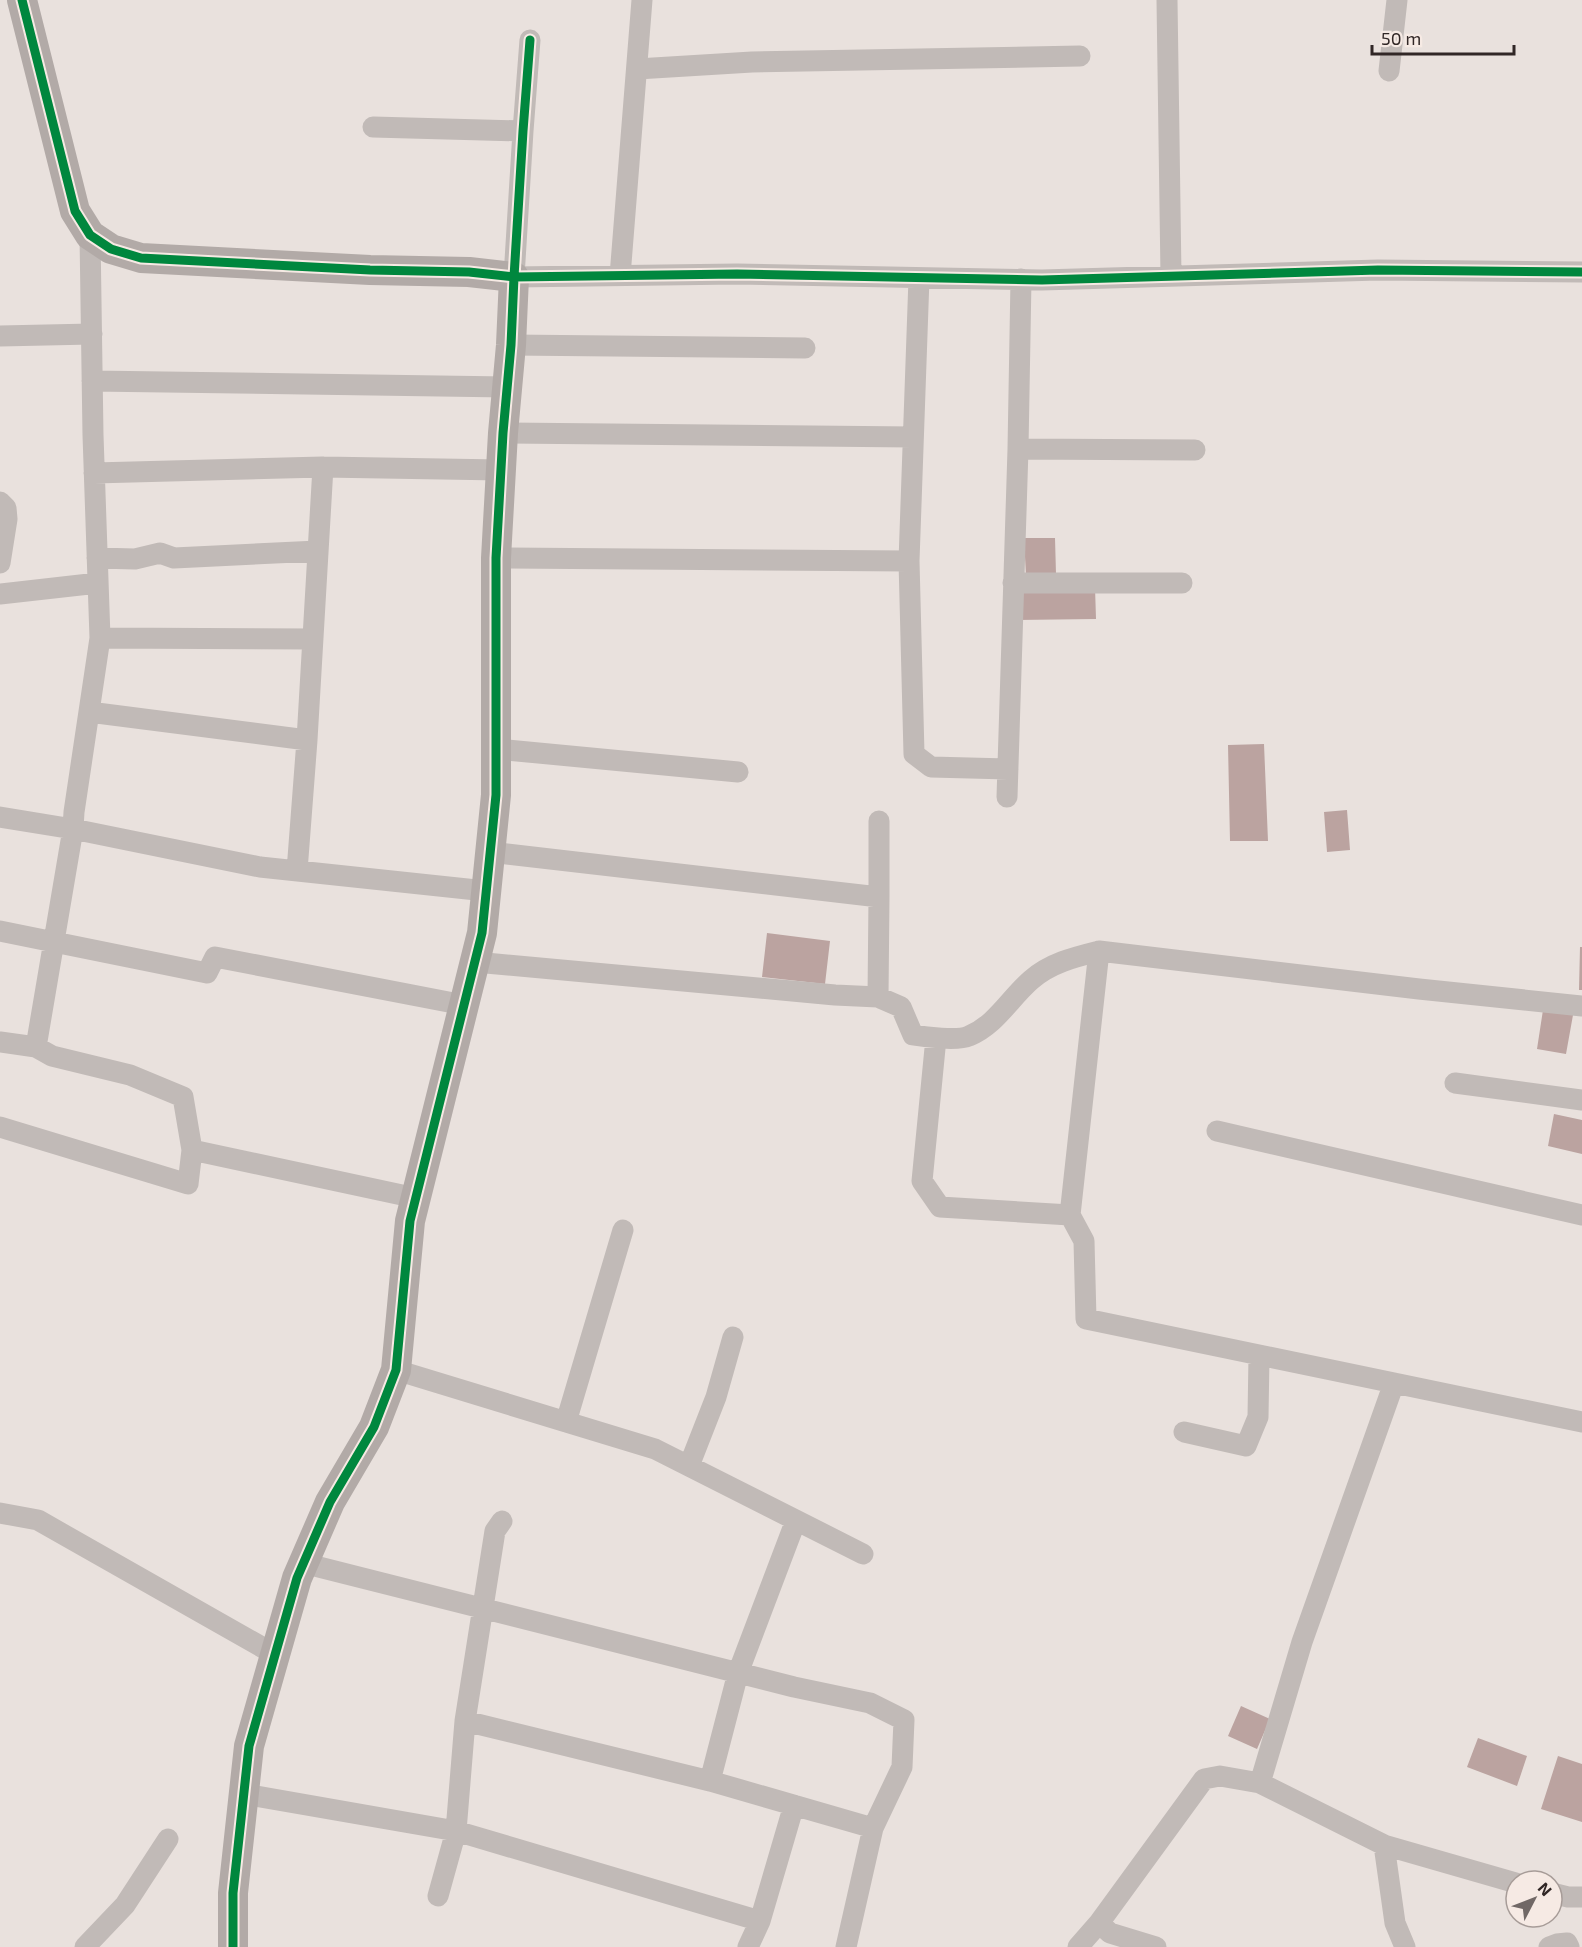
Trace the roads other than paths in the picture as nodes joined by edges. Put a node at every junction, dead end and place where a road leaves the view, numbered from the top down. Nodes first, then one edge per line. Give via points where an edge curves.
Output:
1 (22, 0) edge
2 (642, 0) edge
3 (1167, 0) edge
4 (1397, 0) edge
5 (530, 40) dead end
6 (1080, 56) dead end
7 (637, 69) junction
8 (1389, 71) dead end
9 (373, 126) dead end
10 (523, 131) junction
11 (90, 235) junction
12 (1582, 272) edge
13 (620, 276) junction
14 (1172, 276) junction
15 (514, 277) junction
16 (919, 278) junction
17 (1021, 279) junction
18 (92, 333) junction
19 (0, 336) edge
20 (511, 345) junction
21 (805, 348) dead end
22 (92, 381) junction
23 (507, 387) junction
24 (503, 433) junction
25 (913, 438) junction
26 (1018, 449) junction
27 (1195, 450) dead end
28 (323, 467) junction
29 (501, 470) junction
30 (94, 473) junction
31 (0, 502) edge
32 (318, 551) junction
33 (98, 558) junction
34 (496, 558) junction
35 (909, 561) junction
36 (0, 562) edge
37 (98, 583) junction
38 (1013, 583) junction
39 (1182, 583) dead end
40 (0, 594) edge
41 (100, 638) junction
42 (313, 639) junction
43 (89, 712) junction
44 (307, 740) junction
45 (496, 749) junction
46 (1008, 769) junction
47 (738, 772) dead end
48 (1007, 797) dead end
49 (0, 817) edge
50 (879, 821) dead end
51 (73, 829) junction
52 (490, 852) junction
53 (297, 871) junction
54 (486, 891) junction
55 (879, 897) junction
56 (0, 931) edge
57 (54, 941) junction
58 (1099, 951) junction
59 (475, 962) junction
60 (878, 997) junction
61 (464, 1005) junction
62 (1582, 1006) edge
63 (936, 1038) junction
64 (0, 1042) edge
65 (36, 1047) junction
66 (1455, 1083) dead end
67 (1582, 1100) edge
68 (0, 1127) edge
69 (1217, 1131) dead end
70 (192, 1150) junction
71 (416, 1198) junction
72 (1070, 1215) junction
73 (1582, 1215) edge
74 (623, 1230) dead end
75 (733, 1337) dead end
76 (1259, 1356) junction
77 (396, 1370) junction
78 (1394, 1383) junction
79 (566, 1422) junction
80 (1582, 1422) edge
81 (1184, 1432) dead end
82 (688, 1466) junction
83 (0, 1514) edge
84 (796, 1520) junction
85 (502, 1521) dead end
86 (863, 1554) dead end
87 (303, 1563) junction
88 (481, 1608) junction
89 (274, 1654) junction
90 (738, 1673) junction
91 (465, 1721) junction
92 (710, 1781) junction
93 (1260, 1783) junction
94 (244, 1794) junction
95 (794, 1805) junction
96 (873, 1828) junction
97 (456, 1831) junction
98 (168, 1839) dead end
99 (1383, 1845) junction
100 (1504, 1880) edge
101 (438, 1896) dead end
102 (1564, 1896) edge
103 (1582, 1897) edge
104 (760, 1922) junction
105 (1098, 1923) junction
106 (85, 1947) edge
107 (233, 1947) edge
108 (748, 1947) edge
109 (846, 1947) edge
110 (1078, 1947) edge
111 (1156, 1947) edge
112 (1405, 1947) edge
113 (1549, 1947) edge
114 (1569, 1947) edge

1 - 11 street via 75,211
2 - 7 street
3 - 14 street
4 - 8 street
5 - 10 street
6 - 7 street via 753,62
7 - 13 street
9 - 10 street
10 - 15 street
11 - 15 street via 111,249 141,258
11 - 18 street
12 - 14 street via 1378,270
13 - 15 street
13 - 16 street
14 - 17 street
15 - 20 street
16 - 17 street
16 - 25 street
17 - 26 street
18 - 19 street
18 - 22 street
20 - 21 street
20 - 23 street
22 - 23 street
22 - 30 street
23 - 24 street
24 - 25 street
24 - 29 street
25 - 35 street
26 - 27 street
26 - 38 street
28 - 29 street
28 - 30 street
28 - 32 street
29 - 34 street
30 - 33 street
31 - 36 street via 6,508 7,519
32 - 33 street via 174,558 159,553 135,559
32 - 42 street
33 - 37 street
34 - 35 street
34 - 45 street
35 - 46 street via 914,754 931,767
37 - 40 street
37 - 41 street
38 - 39 street
38 - 46 street
41 - 42 street
41 - 43 street
42 - 44 street
43 - 44 street
43 - 51 street
44 - 53 street
45 - 47 street
45 - 52 street
46 - 48 street
49 - 51 street
50 - 55 street
51 - 53 street
51 - 57 street
52 - 54 street
52 - 55 street
53 - 54 street
54 - 59 street
55 - 60 street
56 - 57 street
57 - 61 street via 207,973 215,957
57 - 65 street
58 - 62 street
58 - 63 street via 1065,959 1031,979 998,1016 968,1037
58 - 72 street
59 - 60 street
59 - 61 street
60 - 63 street via 901,1007 913,1035
61 - 71 street
63 - 72 street via 922,1181 940,1207
64 - 65 street
65 - 70 street via 52,1056 130,1075 183,1097
66 - 67 street
68 - 70 street via 188,1184
69 - 73 street
70 - 71 street
71 - 77 street via 406,1255
72 - 76 street via 1084,1241 1086,1319
74 - 79 street
75 - 82 street via 716,1397
76 - 78 street
76 - 81 street via 1258,1417 1246,1446
77 - 79 street
77 - 87 street via 374,1427 330,1502
78 - 80 street
78 - 93 street via 1302,1642
79 - 82 street via 655,1449
82 - 84 street
83 - 89 street via 38,1520
84 - 86 street
84 - 90 street
85 - 88 street via 495,1531
87 - 88 street
87 - 89 street
88 - 90 street
88 - 91 street
89 - 94 street via 249,1746
90 - 92 street
90 - 96 street via 870,1703 904,1720 902,1767
91 - 92 street
91 - 97 street
92 - 95 street
93 - 99 street
93 - 105 street via 1220,1776 1204,1779
94 - 97 street
94 - 107 street via 233,1893
95 - 96 street
95 - 104 street
96 - 109 street
97 - 101 street
97 - 104 street
98 - 106 street via 125,1905
99 - 100 street
99 - 112 street via 1395,1923
102 - 103 street
104 - 108 street
105 - 110 street
105 - 111 street via 1110,1933
113 - 114 street via 1567,1943

